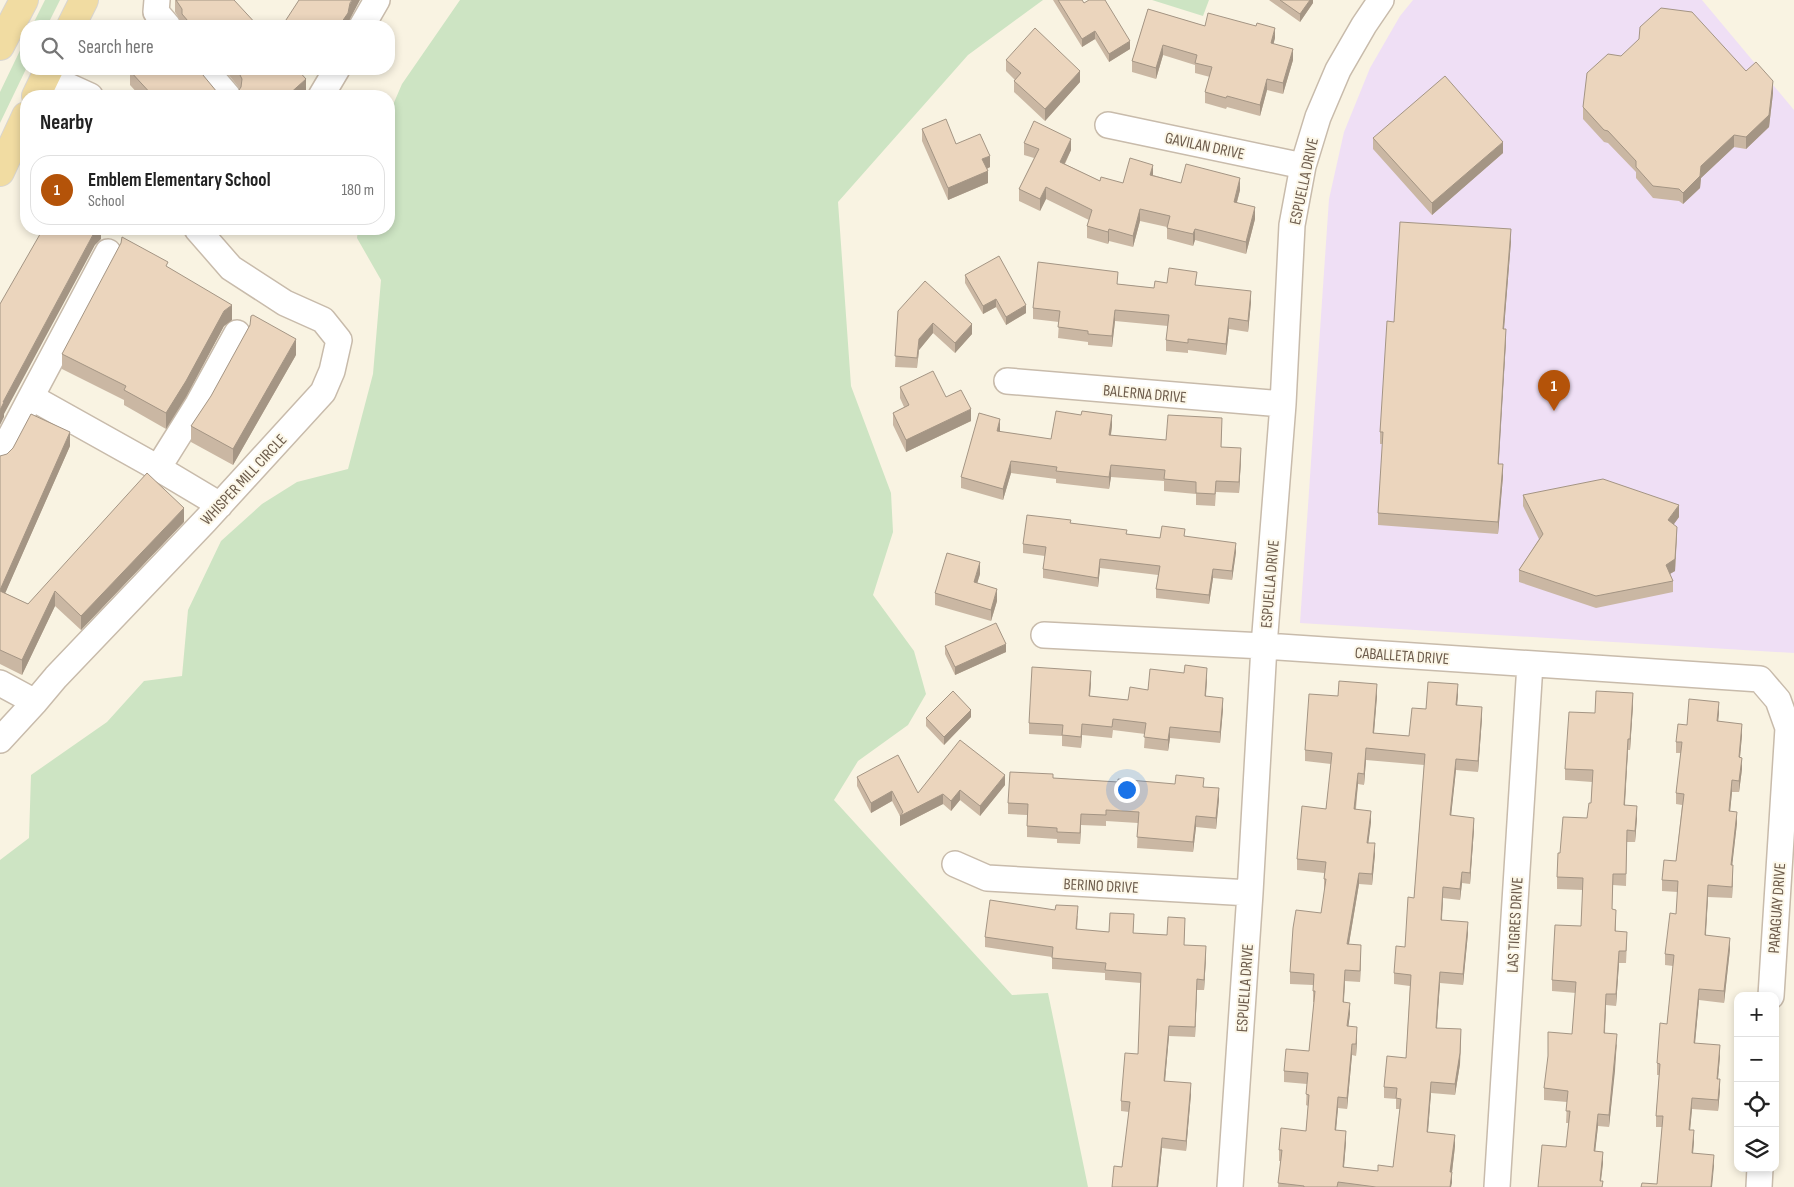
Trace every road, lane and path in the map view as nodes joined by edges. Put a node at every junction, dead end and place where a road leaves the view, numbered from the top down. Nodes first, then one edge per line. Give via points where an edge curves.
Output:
1 (24, 0) edge
2 (84, 0) edge
3 (157, 0) edge
4 (377, 0) edge
5 (1381, 0) edge
6 (74, 20) edge
7 (163, 20) edge
8 (365, 20) edge
9 (0, 46) edge
10 (210, 75) edge
11 (333, 75) edge
12 (41, 87) edge
13 (57, 90) edge
14 (223, 90) edge
15 (325, 90) edge
16 (1108, 125) dead end
17 (20, 129) edge
18 (1303, 166) junction
19 (0, 172) edge
20 (202, 235) edge
21 (108, 252) dead end
22 (237, 333) dead end
23 (1007, 381) dead end
24 (31, 397) junction
25 (1284, 404) junction
26 (0, 456) edge
27 (158, 468) junction
28 (220, 505) junction
29 (1044, 635) dead end
30 (1264, 646) junction
31 (1530, 664) junction
32 (1760, 679) joint
33 (0, 683) edge
34 (35, 702) junction
35 (0, 740) edge
36 (955, 864) dead end
37 (1250, 893) junction
38 (1771, 992) edge
39 (1760, 1172) edge
40 (1230, 1187) edge
41 (1497, 1187) edge
42 (1759, 1187) edge

1 - 9 main road
2 - 6 main road
3 - 7 street via 156,12
4 - 8 street
5 - 18 street, ESPUELLA DRIVE via 1338,70 1318,117
10 - 14 street
11 - 15 street
12 - 13 street
16 - 18 street, GAVILAN DRIVE
17 - 19 main road
18 - 25 street, ESPUELLA DRIVE via 1292,224
20 - 28 street, WHISPER MILL CIRCLE via 231,268 285,303 323,320 339,340 323,392
21 - 24 street
22 - 27 street
23 - 25 street, BALERNA DRIVE
24 - 26 street
24 - 27 street
25 - 30 street, ESPUELLA DRIVE
27 - 28 street
28 - 34 street, WHISPER MILL CIRCLE
29 - 30 street, CABALLETA DRIVE
30 - 31 street, CABALLETA DRIVE
30 - 37 street, ESPUELLA DRIVE
31 - 32 street, CABALLETA DRIVE
31 - 41 street, LAS TIGRES DRIVE
32 - 38 street, PARAGUAY DRIVE via 1778,700 1788,728
33 - 34 street
34 - 35 street, WHISPER MILL CIRCLE
36 - 37 street, BERINO DRIVE via 987,878
37 - 40 street, ESPUELLA DRIVE
39 - 42 street

